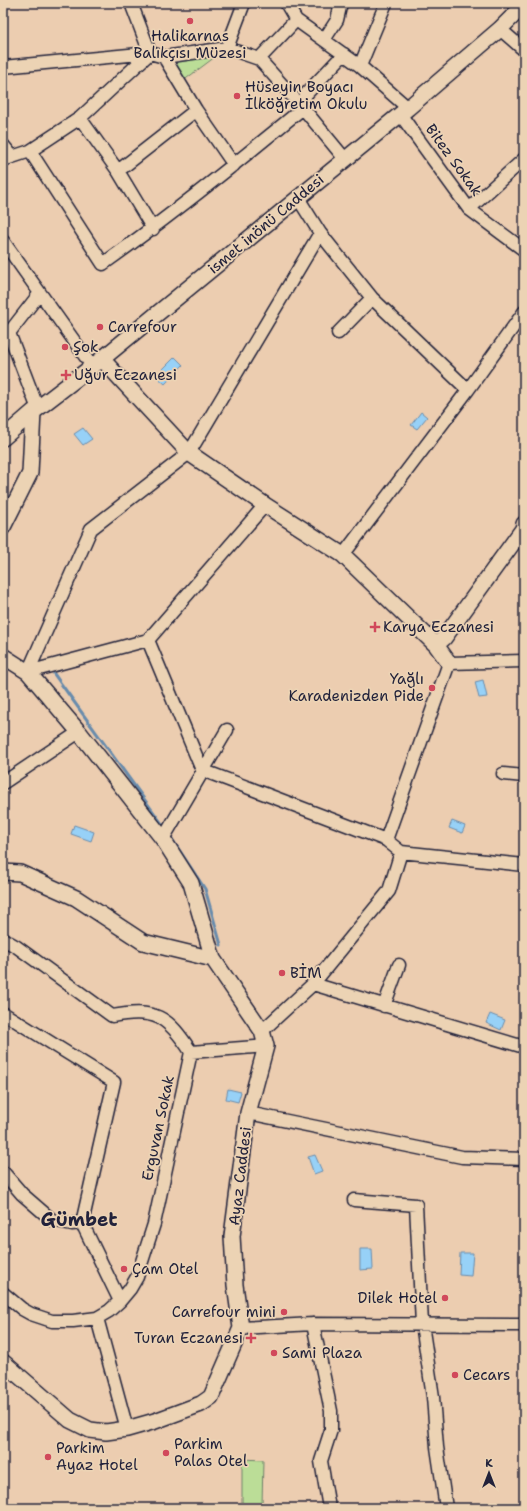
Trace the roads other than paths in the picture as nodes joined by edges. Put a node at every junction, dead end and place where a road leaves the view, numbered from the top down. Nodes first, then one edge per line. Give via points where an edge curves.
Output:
1 (131, 3) edge
2 (244, 3) edge
3 (286, 3) edge
4 (341, 3) edge
5 (386, 3) edge
6 (524, 5) edge
7 (296, 20) junction
8 (500, 29) junction
9 (324, 40) junction
10 (227, 48) junction
11 (524, 50) edge
12 (150, 53) junction
13 (344, 54) junction
14 (164, 57) junction
15 (259, 59) junction
16 (360, 66) junction
17 (3, 67) edge
18 (303, 108) junction
19 (196, 110) junction
20 (404, 111) junction
21 (80, 118) junction
22 (3, 145) edge
23 (30, 151) junction
24 (8, 158) edge
25 (345, 159) junction
26 (524, 159) edge
27 (234, 165) junction
28 (118, 171) junction
29 (298, 198) junction
30 (469, 209) junction
31 (153, 229) junction
32 (320, 233) junction
33 (3, 241) edge
34 (524, 250) edge
35 (40, 294) junction
36 (372, 298) junction
37 (524, 312) edge
38 (338, 333) dead end
39 (6, 337) edge
40 (97, 363) junction
41 (468, 390) junction
42 (35, 410) junction
43 (3, 438) edge
44 (189, 453) junction
45 (265, 505) junction
46 (524, 524) edge
47 (3, 527) edge
48 (344, 555) junction
49 (148, 640) junction
50 (436, 645) junction
51 (3, 656) edge
52 (524, 662) edge
53 (449, 663) junction
54 (28, 672) junction
55 (227, 730) dead end
56 (79, 732) junction
57 (202, 770) junction
58 (502, 774) dead end
59 (524, 776) edge
60 (3, 783) edge
61 (163, 839) junction
62 (386, 840) junction
63 (401, 852) junction
64 (524, 865) edge
65 (3, 872) edge
66 (3, 939) edge
67 (213, 959) junction
68 (399, 965) dead end
69 (313, 984) junction
70 (384, 1006) junction
71 (3, 1014) edge
72 (262, 1030) junction
73 (266, 1046) junction
74 (524, 1047) edge
75 (191, 1052) junction
76 (248, 1113) junction
77 (524, 1159) edge
78 (3, 1172) edge
79 (354, 1200) dead end
80 (82, 1223) junction
81 (3, 1292) edge
82 (120, 1301) junction
83 (97, 1318) junction
84 (313, 1324) junction
85 (422, 1324) junction
86 (524, 1325) edge
87 (241, 1328) junction
88 (3, 1362) edge
89 (127, 1429) junction
90 (329, 1508) edge
91 (446, 1508) edge

1 - 12 street
2 - 10 street
3 - 7 street
4 - 9 street via 337,20
5 - 16 street
6 - 8 street, ismet inönü Caddesi
7 - 9 street, Bitez Sokak
7 - 15 street
8 - 11 street
8 - 20 street, ismet inönü Caddesi
9 - 13 street, Bitez Sokak
10 - 14 street
10 - 15 street
12 - 14 street
12 - 17 street
12 - 21 street
13 - 16 street, Bitez Sokak
13 - 18 street via 306,94
14 - 19 street
15 - 18 street
16 - 20 street, Bitez Sokak
18 - 25 street
18 - 27 street
19 - 27 street
19 - 28 street
20 - 25 street, ismet inönü Caddesi
20 - 30 street, Bitez Sokak
21 - 23 street
21 - 28 street
22 - 24 street
23 - 24 street
23 - 31 street via 103,264
25 - 29 street, ismet inönü Caddesi
26 - 30 street
27 - 31 street
28 - 31 street
29 - 32 street
29 - 40 street, ismet inönü Caddesi
30 - 34 street, Bitez Sokak
32 - 36 street
32 - 44 street
33 - 35 street
35 - 39 street
35 - 40 street
36 - 38 street
36 - 41 street
37 - 41 street
39 - 42 street
40 - 42 street, ismet inönü Caddesi
40 - 44 street
41 - 48 street
42 - 43 street, ismet inönü Caddesi
42 - 47 street via 30,473
44 - 45 street
44 - 54 street via 91,528
45 - 48 street
45 - 49 street
46 - 50 street via 523,529 444,638
48 - 50 street
49 - 54 street
49 - 57 street
50 - 53 street
51 - 54 street, Ayaz Caddesi
52 - 53 street
53 - 62 street
54 - 56 street, Ayaz Caddesi
55 - 57 street
56 - 60 street
56 - 61 street, Ayaz Caddesi
57 - 61 street
57 - 62 street
58 - 59 street
61 - 67 street, Ayaz Caddesi via 191,883
62 - 63 street
63 - 64 street
63 - 69 street via 388,891
65 - 67 street via 20,873 76,898 143,942
66 - 75 street via 112,1016 132,1012 159,1016 178,1032
67 - 72 street, Ayaz Caddesi
68 - 70 street
69 - 70 street
69 - 72 street
70 - 74 street
71 - 80 street via 114,1082
72 - 73 street, Ayaz Caddesi
73 - 75 street
73 - 76 street, Ayaz Caddesi
75 - 82 street, Erguvan Sokak via 154,1224 137,1277
76 - 77 street via 462,1157
76 - 87 street, Ayaz Caddesi via 232,1236
78 - 80 street via 22,1194 52,1220
79 - 85 street via 416,1205
80 - 82 street
81 - 83 street, Erguvan Sokak via 22,1309 41,1318 74,1321
82 - 83 street, Erguvan Sokak
83 - 89 street
84 - 85 street
84 - 87 street
84 - 90 street via 330,1411 330,1430 321,1461
85 - 86 street
85 - 91 street via 434,1397 437,1447
87 - 89 street via 211,1397 202,1404
88 - 89 street via 70,1420 95,1431

